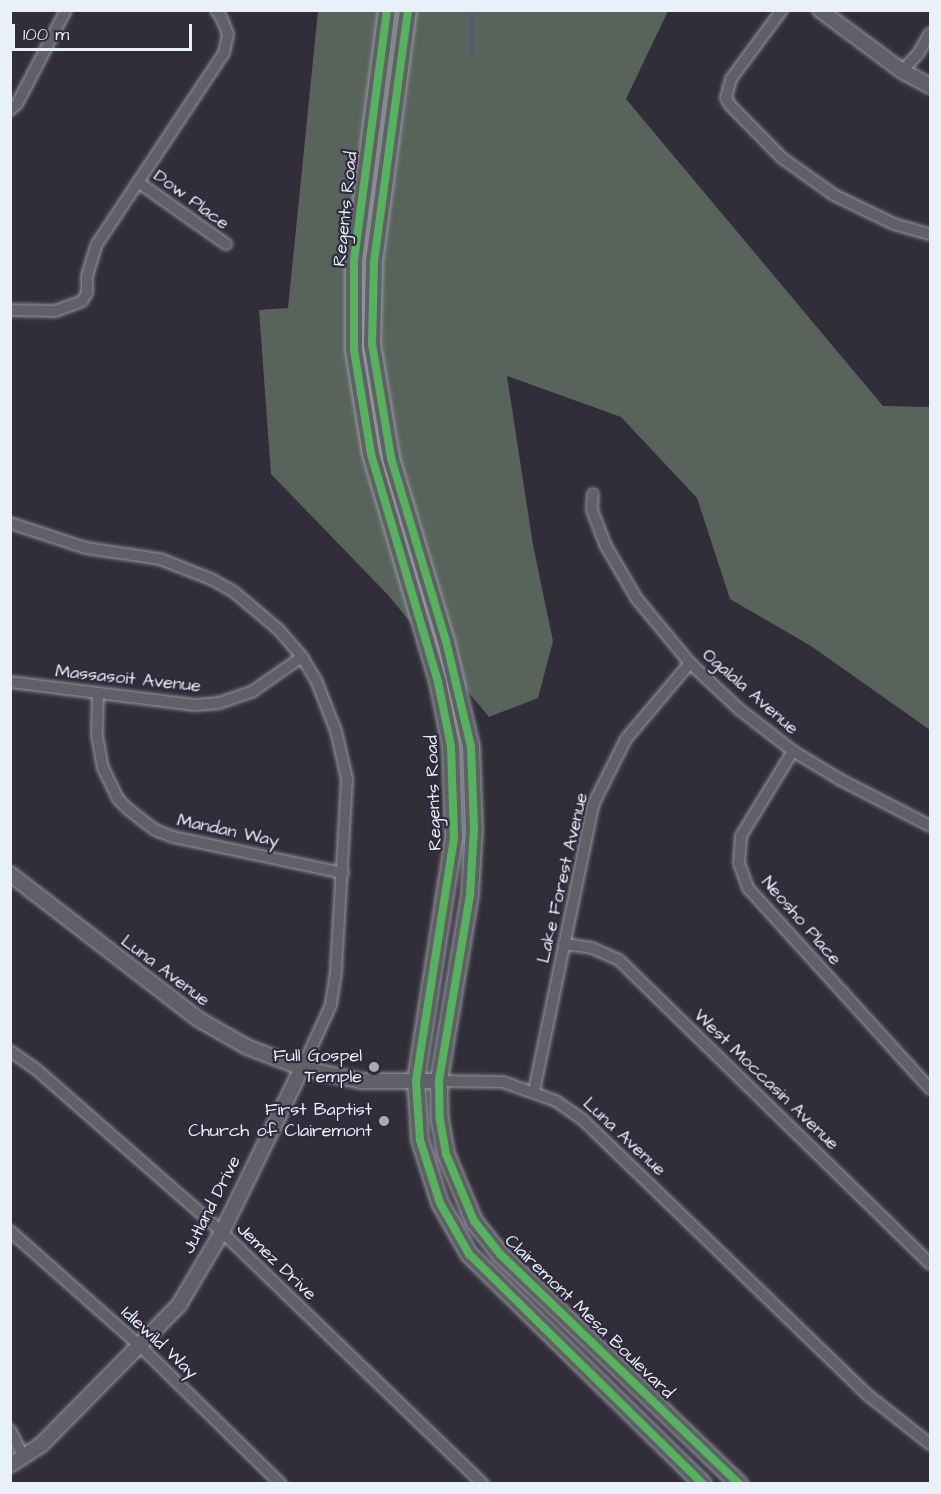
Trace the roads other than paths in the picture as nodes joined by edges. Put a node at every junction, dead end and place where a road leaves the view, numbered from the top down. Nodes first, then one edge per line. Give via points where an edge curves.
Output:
1 (66, 10) edge
2 (216, 10) edge
3 (387, 10) edge
4 (408, 10) edge
5 (782, 10) edge
6 (820, 10) edge
7 (930, 33) edge
8 (902, 71) junction
9 (930, 86) edge
10 (10, 110) edge
11 (138, 182) junction
12 (930, 234) edge
13 (225, 244) dead end
14 (10, 310) edge
15 (593, 494) dead end
16 (10, 522) edge
17 (302, 657) junction
18 (690, 663) junction
19 (10, 682) edge
20 (98, 693) junction
21 (793, 751) junction
22 (930, 826) edge
23 (343, 873) junction
24 (10, 874) edge
25 (564, 944) junction
26 (10, 1051) edge
27 (302, 1068) junction
28 (416, 1081) junction
29 (440, 1081) junction
30 (930, 1089) edge
31 (534, 1091) junction
32 (10, 1231) edge
33 (222, 1232) junction
34 (930, 1264) edge
35 (140, 1346) junction
36 (10, 1430) edge
37 (930, 1444) edge
38 (24, 1457) junction
39 (10, 1465) edge
40 (281, 1484) edge
41 (483, 1484) edge
42 (703, 1484) edge
43 (740, 1484) edge

1 - 10 street via 17,104
2 - 11 street via 228,34 224,53
3 - 28 main road, Regents Road via 354,262 354,350 371,454 438,682 452,746 454,838
4 - 29 main road, Regents Road via 374,262 372,344 391,458 446,641 471,747 474,829 470,895
5 - 12 street via 731,79 726,98 730,105 782,158 834,195 894,224
6 - 8 street
7 - 8 street
8 - 9 street
11 - 13 street, Dow Place
11 - 14 street via 97,244 82,301 55,311
15 - 18 street, Ogalala Avenue via 591,510 606,546 637,598
16 - 17 street, Jutland Drive via 86,548 160,559 211,579 234,592 278,629
17 - 20 street, Massasoit Avenue via 253,691 219,703 195,705
17 - 23 street, Jutland Drive via 316,680 336,731 347,780
18 - 21 street, Ogalala Avenue via 738,709
18 - 25 street, Lake Forest Avenue via 626,739 603,780 593,805
19 - 20 street, Massasoit Avenue
20 - 23 street, Mandan Way via 97,735 103,768 118,798 154,830
21 - 22 street, Ogalala Avenue via 839,780
21 - 30 street, Neosho Place via 741,836 738,863 748,888
23 - 27 street, Jutland Drive via 331,1005
24 - 27 street, Luna Avenue via 198,1019 247,1047
25 - 31 street, Lake Forest Avenue
25 - 34 street, West Moccasin Avenue via 591,948 619,960
26 - 33 street, Jemez Drive via 37,1070
27 - 28 street, Luna Avenue via 361,1081
27 - 33 street, Jutland Drive
28 - 29 street, Luna Avenue
28 - 42 main road via 420,1140 440,1203 469,1254
29 - 31 street, Luna Avenue via 503,1082
29 - 43 main road, Clairemont Mesa Boulevard via 440,1120 446,1154 474,1221 500,1254
31 - 37 street, Luna Avenue via 583,1120 869,1396
32 - 35 street, Idlewild Way
33 - 35 street, Jutland Drive via 179,1305
33 - 41 street, Jemez Drive
35 - 38 street, Jutland Drive via 42,1444
35 - 40 street, Idlewild Way
36 - 38 street
38 - 39 street, Jutland Drive

